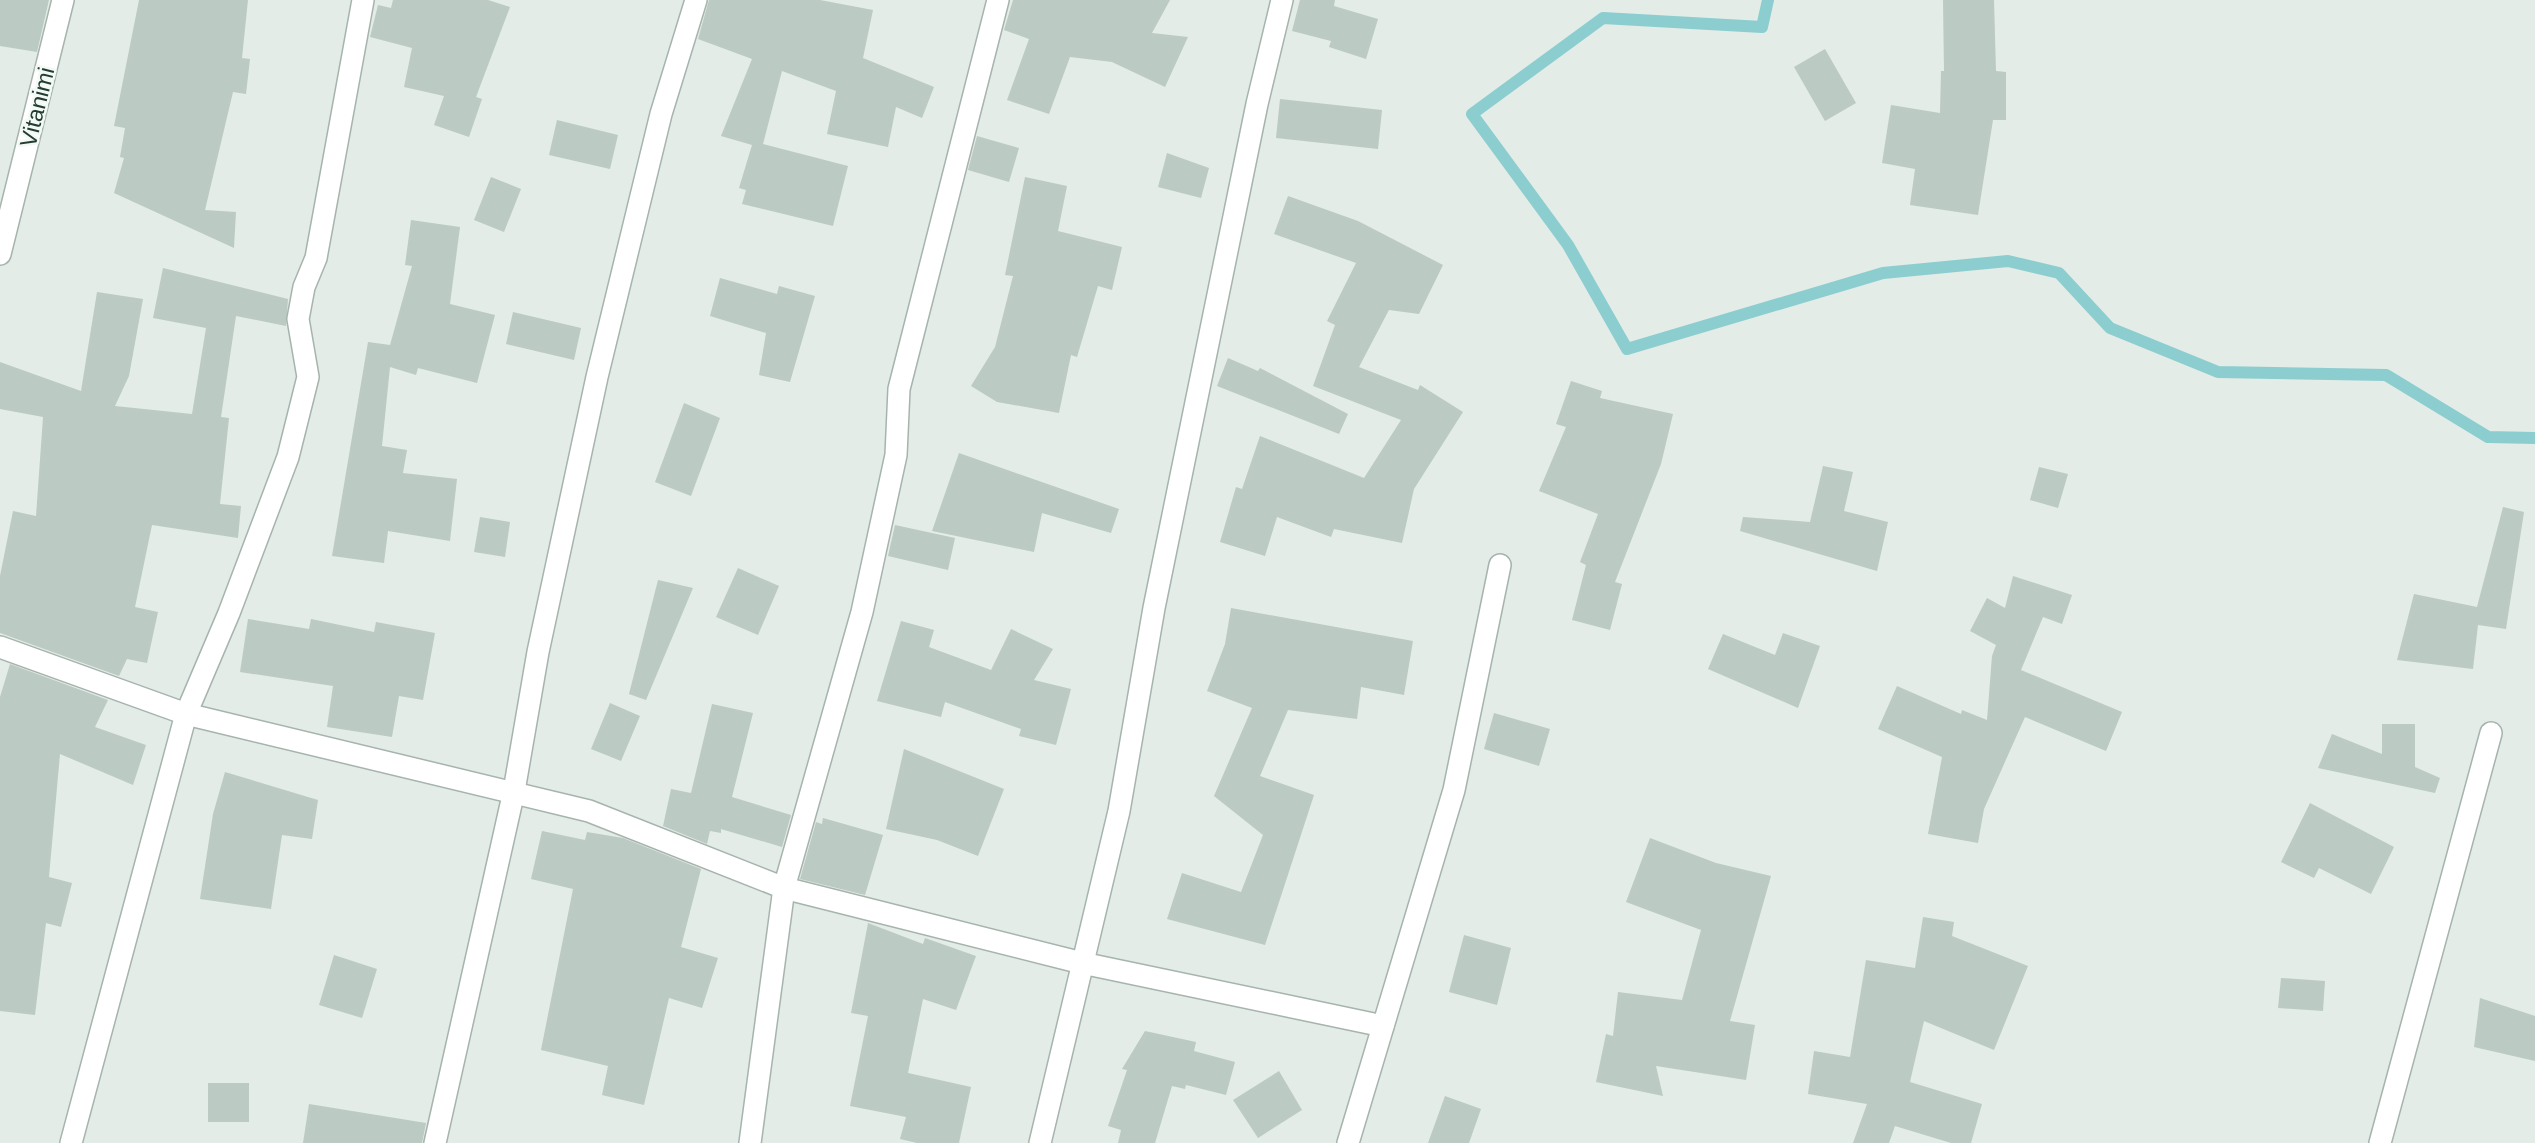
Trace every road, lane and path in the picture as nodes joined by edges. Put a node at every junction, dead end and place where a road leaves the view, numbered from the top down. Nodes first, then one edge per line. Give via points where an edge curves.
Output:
1 (63, 0) edge
2 (363, 0) edge
3 (696, 0) edge
4 (998, 0) edge
5 (1282, 0) edge
6 (0, 254) edge
7 (1500, 565) dead end
8 (0, 647) edge
9 (186, 715) junction
10 (2491, 733) dead end
11 (514, 791) junction
12 (784, 888) junction
13 (1082, 963) junction
14 (1383, 1026) junction
15 (71, 1143) edge
16 (435, 1143) edge
17 (750, 1143) edge
18 (1040, 1143) edge
19 (1348, 1143) edge
20 (2380, 1143) edge

1 - 6 street, Vitanimi
2 - 9 street via 316,258 298,319 308,377 302,404 288,457
3 - 11 street via 661,114 597,377 538,652
4 - 12 street via 899,389 896,455 862,612
5 - 13 street via 1256,104 1154,608 1119,811
7 - 14 street via 1454,790
8 - 9 street
9 - 11 street
9 - 15 street
10 - 20 street
11 - 12 street via 589,811
11 - 16 street
12 - 13 street
12 - 17 street
13 - 14 street
13 - 18 street
14 - 19 street

